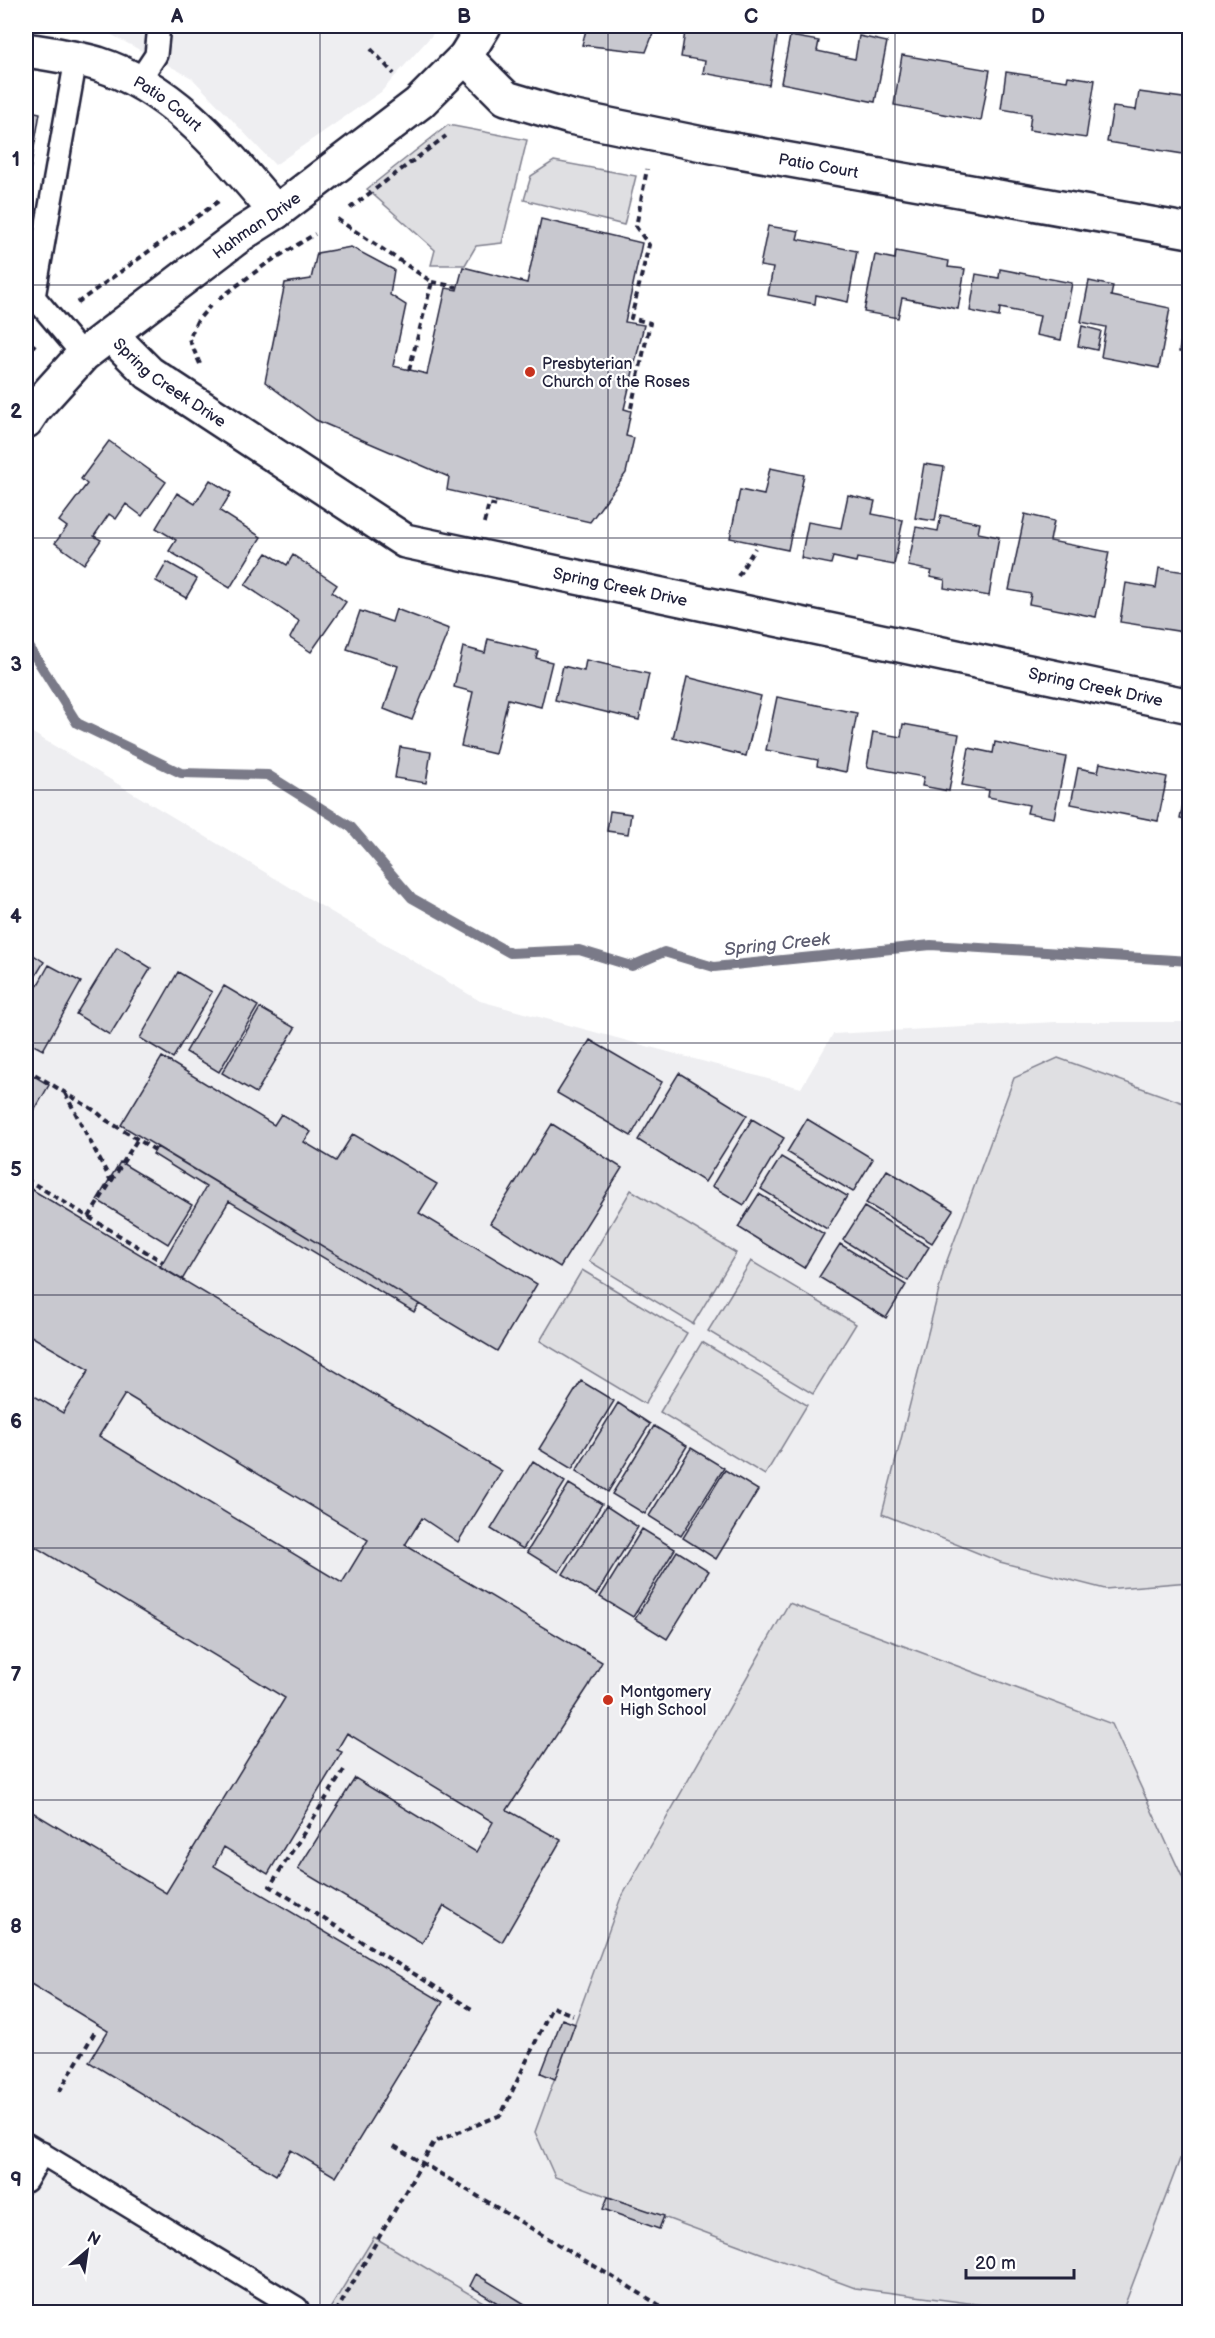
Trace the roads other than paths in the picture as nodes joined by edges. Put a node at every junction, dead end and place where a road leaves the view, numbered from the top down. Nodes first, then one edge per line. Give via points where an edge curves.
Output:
1 (159, 26) edge
2 (484, 26) edge
3 (26, 50) edge
4 (465, 57) junction
5 (76, 59) junction
6 (138, 82) junction
7 (276, 212) junction
8 (1190, 231) edge
9 (111, 335) junction
10 (83, 356) junction
11 (28, 410) edge
12 (1190, 706) edge
13 (34, 2149) edge
14 (26, 2181) edge
15 (294, 2313) edge

1 - 6 lane via 156,55
2 - 4 street, Hahman Drive
3 - 5 street, Patio Court
4 - 7 street, Hahman Drive via 419,103
4 - 8 street, Patio Court via 506,98 570,117
5 - 6 street, Patio Court
5 - 10 lane via 34,297
6 - 7 street, Patio Court via 164,97 206,131
7 - 9 street, Hahman Drive
9 - 10 street, Hahman Drive
9 - 12 street, Spring Creek Drive via 149,374 405,542
10 - 11 street, Hahman Drive
13 - 14 lane
13 - 15 lane via 297,2308

